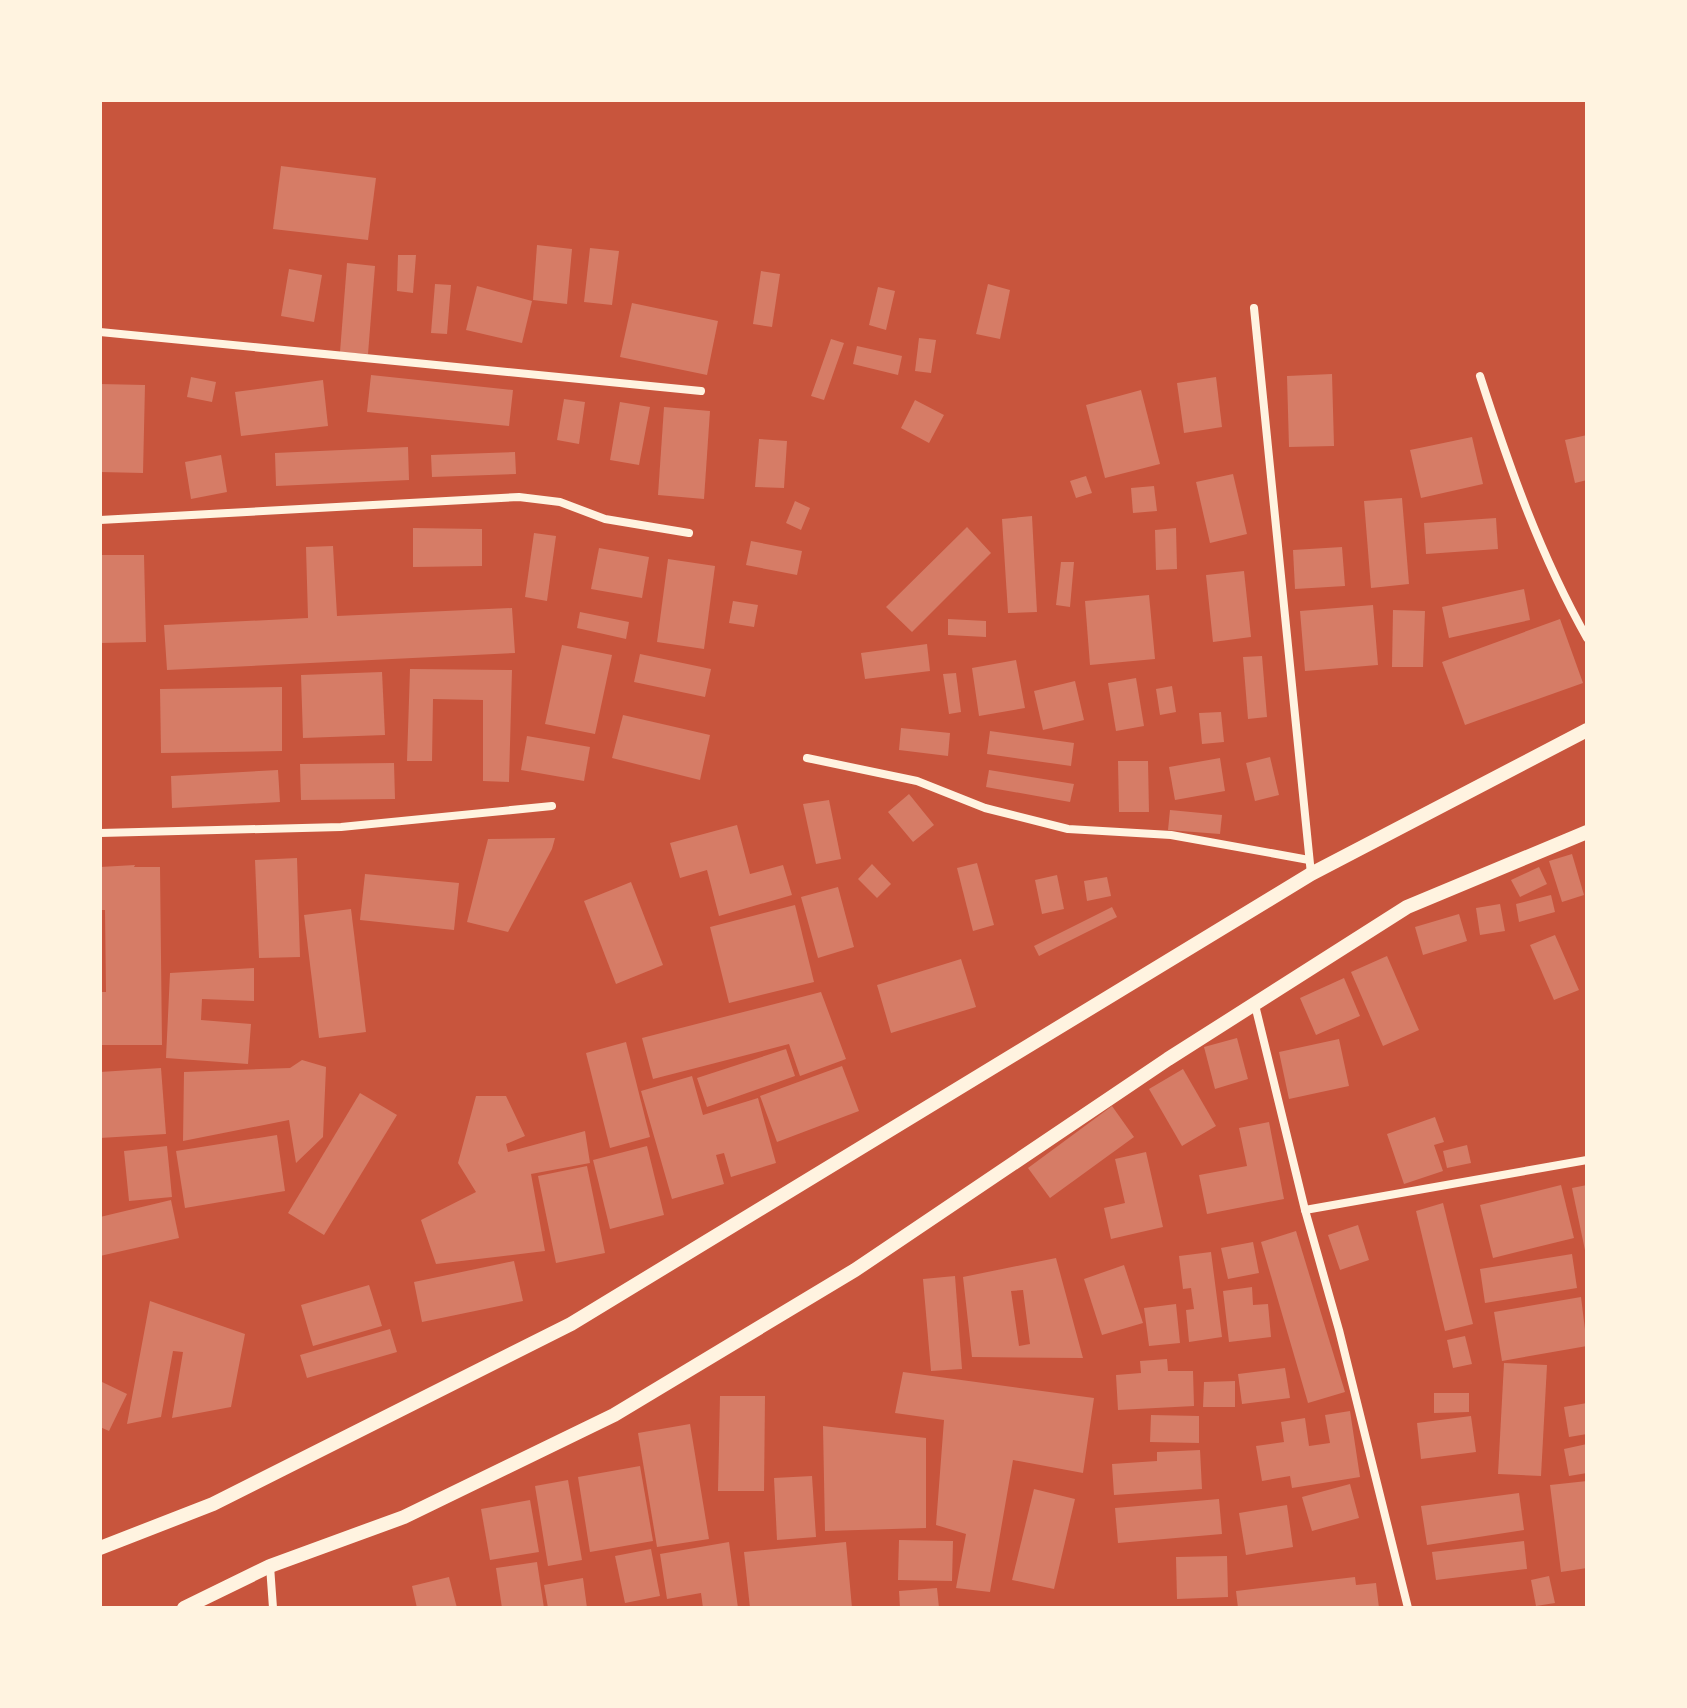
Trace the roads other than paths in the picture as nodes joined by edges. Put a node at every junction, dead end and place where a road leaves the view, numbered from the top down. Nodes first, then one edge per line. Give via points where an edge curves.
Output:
1 (1254, 308) dead end
2 (100, 332) edge
3 (1480, 376) dead end
4 (701, 391) dead end
5 (100, 520) edge
6 (689, 533) dead end
7 (1587, 638) edge
8 (1587, 730) edge
9 (807, 758) dead end
10 (552, 806) dead end
11 (1587, 832) edge
12 (100, 833) edge
13 (1310, 867) junction
14 (1255, 1005) junction
15 (1587, 1160) edge
16 (1305, 1210) junction
17 (100, 1548) edge
18 (270, 1566) junction
19 (184, 1608) edge
20 (273, 1608) edge
21 (1408, 1608) edge

1 - 13 street
2 - 4 street
3 - 7 street via 1518,492
5 - 6 street via 519,497
8 - 13 street
9 - 13 street via 917,781 985,808 1068,829 1171,835
10 - 12 street via 341,827
11 - 14 street via 1407,907
13 - 17 street via 571,1324 213,1504
14 - 16 street
14 - 18 street via 855,1270 614,1415 404,1517
15 - 16 street
16 - 21 street
18 - 19 street
18 - 20 street

